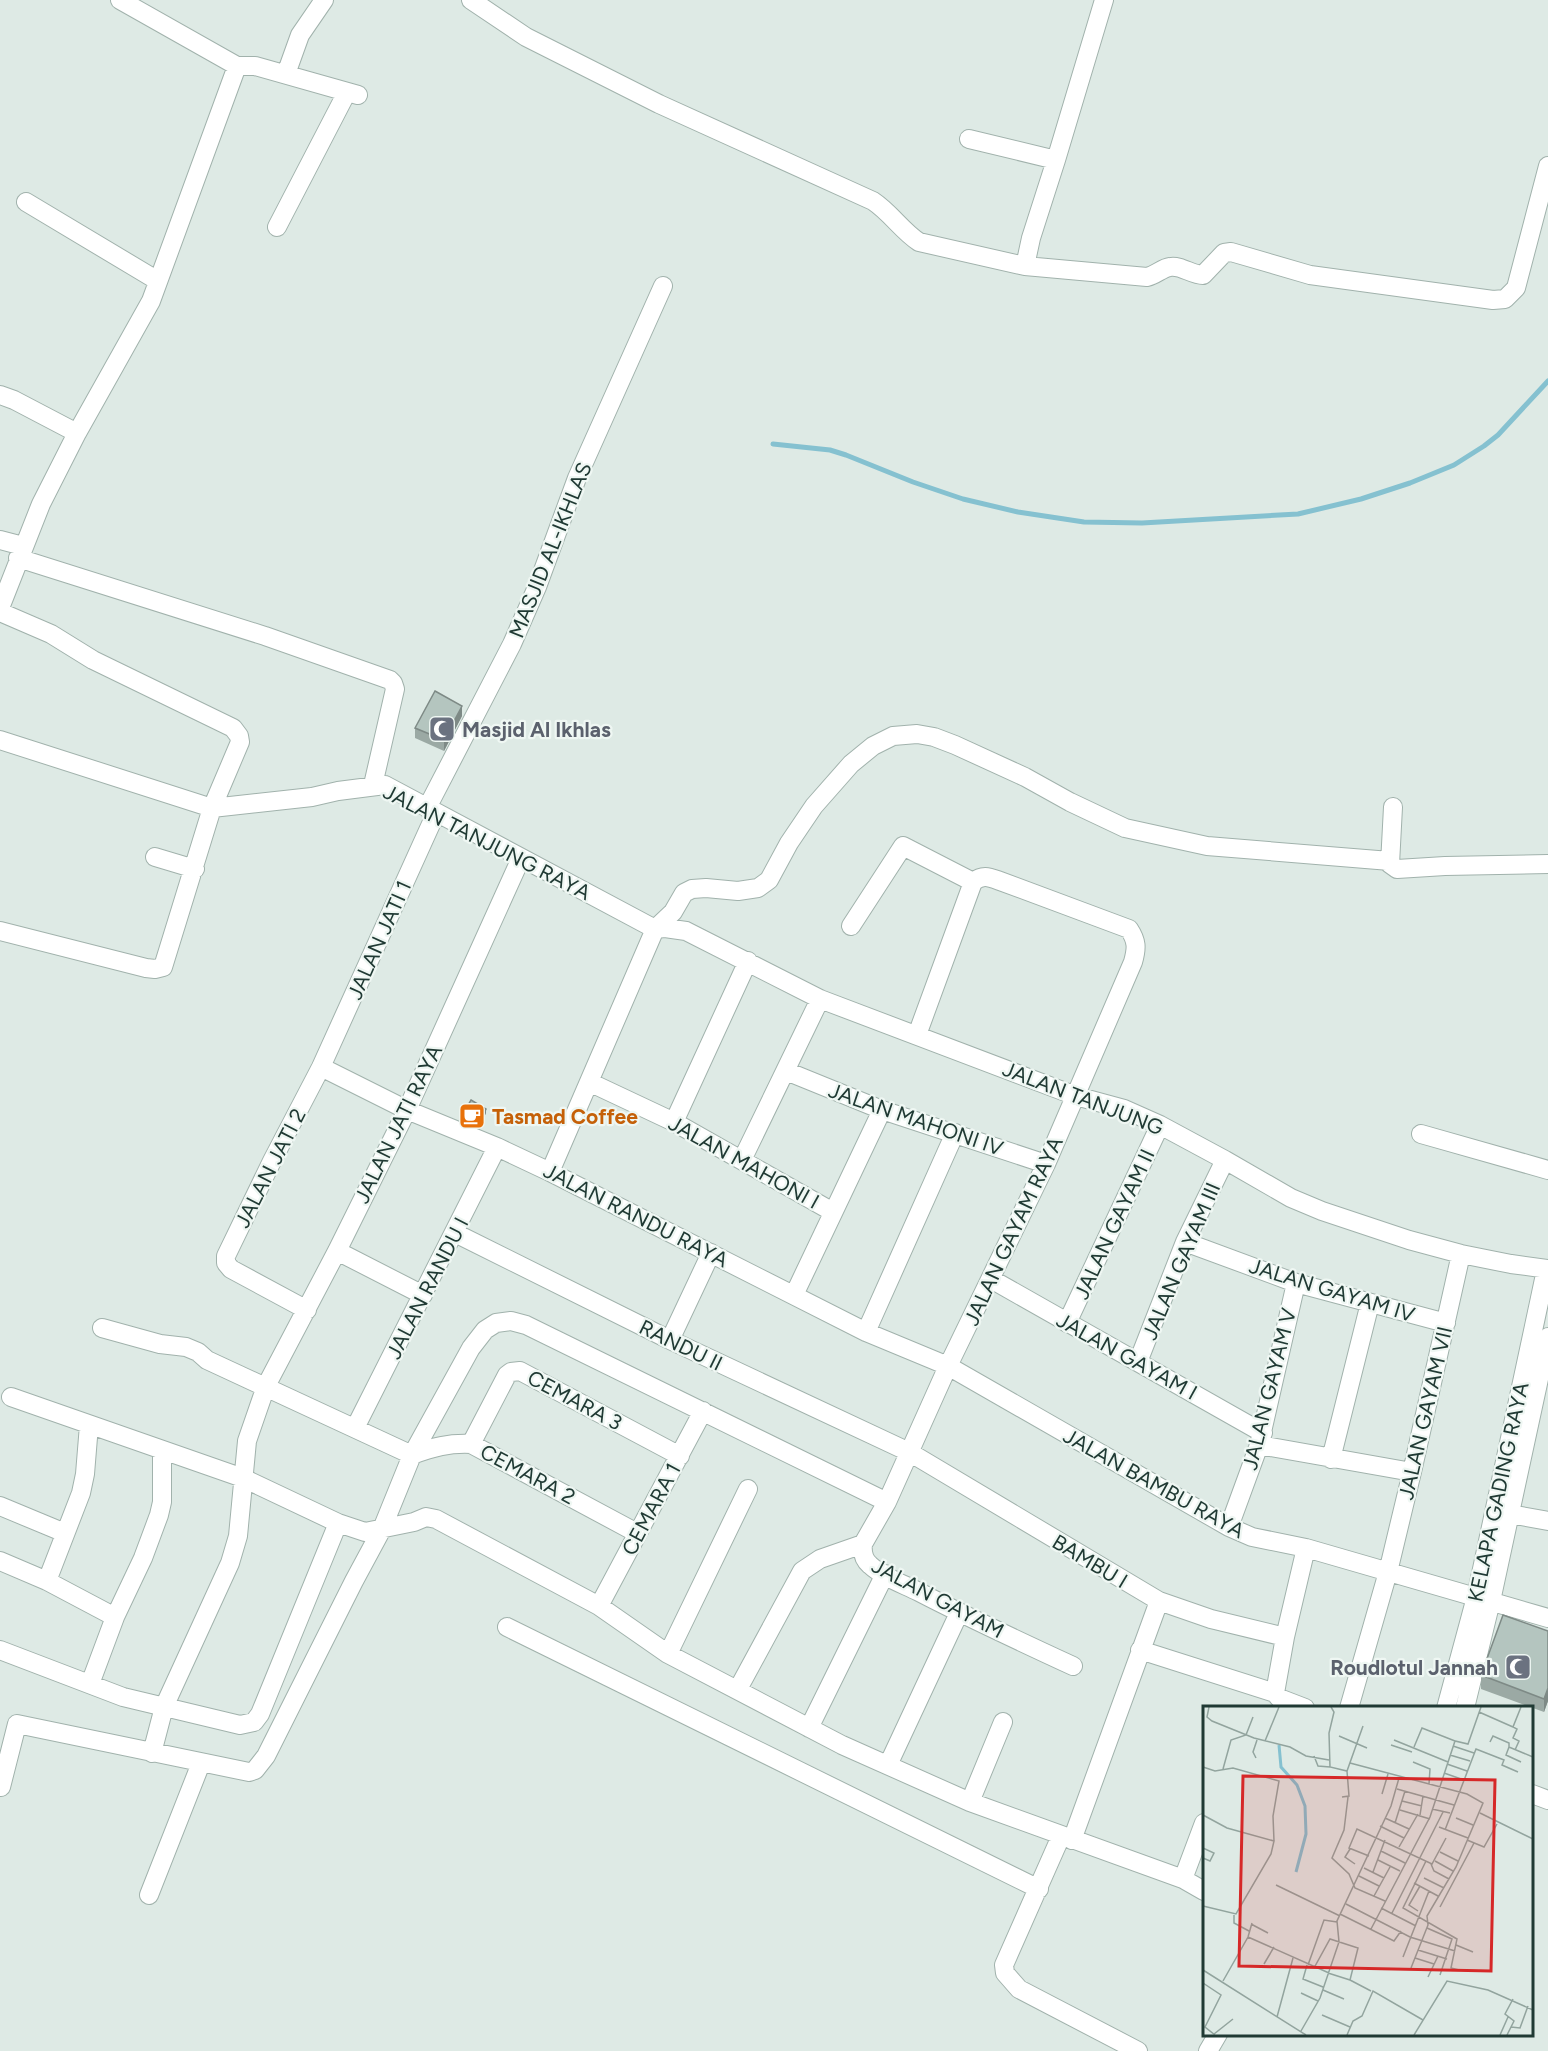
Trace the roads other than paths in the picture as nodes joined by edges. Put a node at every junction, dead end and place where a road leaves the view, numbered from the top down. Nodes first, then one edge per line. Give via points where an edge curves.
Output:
1 (120, 0) edge
2 (324, 0) edge
3 (471, 0) edge
4 (1104, 0) edge
5 (237, 66) junction
6 (286, 74) junction
7 (969, 139) dead end
8 (1056, 160) junction
9 (1548, 166) edge
10 (26, 202) dead end
11 (277, 227) dead end
12 (1025, 266) junction
13 (158, 281) junction
14 (663, 286) dead end
15 (0, 395) edge
16 (77, 433) junction
17 (0, 540) edge
18 (21, 552) junction
19 (0, 610) edge
20 (0, 740) edge
21 (373, 785) junction
22 (1393, 807) dead end
23 (212, 808) junction
24 (432, 811) junction
25 (155, 857) dead end
26 (521, 858) junction
27 (1390, 861) junction
28 (1548, 864) edge
29 (195, 869) junction
30 (973, 882) junction
31 (851, 926) dead end
32 (656, 929) junction
33 (0, 931) edge
34 (748, 961) junction
35 (820, 999) junction
36 (917, 1035) junction
37 (321, 1067) junction
38 (786, 1071) junction
39 (589, 1082) junction
40 (1076, 1096) junction
41 (407, 1110) junction
42 (882, 1110) junction
43 (674, 1122) junction
44 (1160, 1125) junction
45 (955, 1133) junction
46 (1421, 1134) dead end
47 (497, 1147) junction
48 (742, 1160) junction
49 (1225, 1160) junction
50 (1046, 1164) junction
51 (1548, 1170) edge
52 (550, 1172) junction
53 (833, 1212) junction
54 (455, 1233) junction
55 (1185, 1242) junction
56 (337, 1251) junction
57 (711, 1253) junction
58 (1461, 1254) junction
59 (1548, 1269) edge
60 (1548, 1276) edge
61 (991, 1278) junction
62 (1296, 1283) junction
63 (423, 1295) junction
64 (794, 1295) junction
65 (1370, 1303) junction
66 (307, 1310) junction
67 (1067, 1323) junction
68 (1446, 1323) junction
69 (102, 1328) dead end
70 (866, 1332) junction
71 (1548, 1337) edge
72 (670, 1340) junction
73 (1138, 1362) junction
74 (948, 1366) junction
75 (266, 1386) junction
76 (11, 1397) dead end
77 (703, 1411) junction
78 (89, 1425) junction
79 (355, 1428) junction
80 (1261, 1439) junction
81 (471, 1444) junction
82 (162, 1450) junction
83 (909, 1452) junction
84 (412, 1455) junction
85 (680, 1456) junction
86 (1331, 1459) junction
87 (1412, 1472) junction
88 (243, 1478) junction
89 (748, 1489) dead end
90 (887, 1502) junction
91 (0, 1506) edge
92 (1510, 1514) junction
93 (1548, 1521) edge
94 (338, 1522) junction
95 (1228, 1527) junction
96 (382, 1529) junction
97 (65, 1533) junction
98 (637, 1533) junction
99 (863, 1544) junction
100 (1306, 1548) junction
101 (0, 1561) edge
102 (1388, 1572) junction
103 (885, 1574) junction
104 (47, 1581) junction
105 (1484, 1599) junction
106 (1159, 1601) junction
107 (599, 1606) junction
108 (959, 1613) junction
109 (115, 1617) junction
110 (1548, 1618) edge
111 (507, 1627) dead end
112 (1284, 1637) junction
113 (0, 1650) edge
114 (1140, 1650) junction
115 (668, 1654) junction
116 (1073, 1666) dead end
117 (90, 1684) junction
118 (738, 1689) junction
119 (1275, 1693) junction
120 (1302, 1706) edge
121 (1349, 1706) edge
122 (1446, 1706) edge
123 (1465, 1706) edge
124 (164, 1707) junction
125 (8, 1721) edge
126 (1003, 1722) dead end
127 (809, 1728) junction
128 (152, 1753) junction
129 (201, 1763) junction
130 (888, 1765) junction
131 (2, 1787) dead end
132 (1533, 1794) edge
133 (1548, 1800) edge
134 (970, 1802) junction
135 (1203, 1825) edge
136 (1066, 1838) junction
137 (1183, 1879) junction
138 (1039, 1889) junction
139 (1203, 1890) edge
140 (149, 1895) dead end
141 (1217, 2036) edge
142 (1138, 2051) edge
143 (1208, 2051) edge

1 - 5 street
2 - 6 street via 300,35
3 - 12 street via 526,37 658,104 873,201 919,242
4 - 8 street
5 - 6 street
5 - 13 street
6 - 11 street via 352,93
7 - 8 street
8 - 12 street via 1030,238
9 - 12 street via 1516,288 1505,299 1310,275 1231,252 1224,253 1199,275 1174,266 1147,277
10 - 13 street
13 - 16 street via 151,301
14 - 24 street, MASJID AL-IKHLAS via 578,478 512,644
15 - 16 street
16 - 18 street via 40,504
17 - 18 street
18 - 19 street
18 - 21 street via 390,680 395,689
19 - 23 street via 233,728 240,742
20 - 23 street, JALAN TANJUNG RAYA
21 - 23 street, JALAN TANJUNG RAYA via 312,797
21 - 24 street, JALAN TANJUNG RAYA via 385,785
22 - 27 street
23 - 29 street
24 - 26 street, JALAN TANJUNG RAYA
24 - 37 street, JALAN JATI 1
25 - 29 street
26 - 32 street, JALAN TANJUNG RAYA
26 - 41 street, JALAN JATI RAYA
27 - 28 street via 1397,869
27 - 32 street via 1207,846 1125,828 955,745 917,734 893,736 851,764 814,806 769,880 758,888 738,891 692,888
29 - 33 street via 163,967 155,969
30 - 31 street via 903,846
30 - 36 street
30 - 40 street, JALAN GAYAM RAYA via 985,876 1000,881 1129,929 1135,938 1133,962
32 - 34 street, JALAN TANJUNG via 686,931
32 - 39 street
34 - 35 street, JALAN TANJUNG
34 - 43 street
35 - 36 street, JALAN TANJUNG
35 - 38 street
36 - 40 street, JALAN TANJUNG
37 - 41 street, JALAN RANDU RAYA
37 - 66 street, JALAN JATI 2 via 226,1256 231,1269
38 - 42 street, JALAN MAHONI IV
38 - 48 street
39 - 43 street, JALAN MAHONI I
39 - 52 street
40 - 44 street, JALAN TANJUNG via 1124,1109
40 - 50 street, JALAN GAYAM RAYA
41 - 47 street, JALAN RANDU RAYA
41 - 56 street, JALAN JATI RAYA
42 - 45 street, JALAN MAHONI IV
42 - 53 street
43 - 48 street, JALAN MAHONI I
44 - 49 street, JALAN TANJUNG
44 - 67 street, JALAN GAYAM II
45 - 50 street, JALAN MAHONI IV
45 - 70 street
46 - 51 street
47 - 52 street, JALAN RANDU RAYA
47 - 54 street, JALAN RANDU I
48 - 53 street, JALAN MAHONI I
49 - 55 street, JALAN GAYAM III
49 - 58 street, JALAN TANJUNG via 1322,1211
50 - 61 street, JALAN GAYAM RAYA
52 - 57 street, JALAN RANDU RAYA
53 - 64 street
54 - 63 street, JALAN RANDU I
54 - 72 street, RANDU II
55 - 62 street, JALAN GAYAM IV
55 - 73 street, JALAN GAYAM III
56 - 63 street
56 - 66 street, JALAN JATI RAYA
57 - 64 street, JALAN RANDU RAYA
57 - 72 street
58 - 59 street, JALAN TANJUNG
58 - 68 street, JALAN GAYAM VII
60 - 105 street, KELAPA GADING RAYA via 1540,1298
61 - 67 street, JALAN GAYAM I
61 - 74 street, JALAN GAYAM RAYA
62 - 65 street, JALAN GAYAM IV
62 - 80 street, JALAN GAYAM V
63 - 79 street, JALAN RANDU I
64 - 70 street, JALAN RANDU RAYA
65 - 68 street, JALAN GAYAM IV
65 - 86 street
66 - 75 street, JALAN JATI RAYA
67 - 73 street, JALAN GAYAM I
68 - 87 street, JALAN GAYAM VII
69 - 75 street via 192,1349 207,1360
70 - 74 street, JALAN RANDU RAYA
71 - 92 street, KELAPA GADING RAYA
72 - 83 street, RANDU II
73 - 80 street, JALAN GAYAM I
74 - 83 street, JALAN GAYAM
74 - 95 street, JALAN BAMBU RAYA
75 - 79 street
75 - 88 street, JALAN JATI RAYA via 247,1441
76 - 78 street
77 - 84 street via 526,1325 496,1323 471,1348
77 - 85 street, CEMARA 1
77 - 90 street
78 - 82 street
78 - 97 street via 81,1493
79 - 84 street
80 - 86 street, JALAN GAYAM I
80 - 95 street, JALAN GAYAM V
81 - 84 street, CEMARA 2 via 451,1443
81 - 85 street, CEMARA 3 via 507,1375 520,1371
81 - 98 street, CEMARA 2
82 - 88 street
82 - 109 street via 159,1515
83 - 90 street, JALAN GAYAM
83 - 106 street, BAMBU I
84 - 96 street
85 - 98 street, CEMARA 1
86 - 87 street, JALAN GAYAM I
87 - 102 street, JALAN GAYAM VII
88 - 94 street
88 - 124 street, JALAN JATI RAYA via 238,1536 230,1563
89 - 115 street
90 - 99 street, JALAN GAYAM
91 - 97 street
92 - 93 street
92 - 105 street, KELAPA GADING RAYA
94 - 96 street via 365,1532
94 - 124 street via 254,1722 240,1725
95 - 100 street, JALAN BAMBU RAYA via 1252,1537
96 - 107 street via 426,1517 436,1519
96 - 129 street via 266,1756 249,1772
97 - 104 street
98 - 107 street, CEMARA 1
99 - 103 street, JALAN GAYAM via 864,1557
99 - 118 street via 820,1559 802,1571
100 - 102 street, JALAN BAMBU RAYA
100 - 112 street
101 - 104 street
102 - 105 street, JALAN BAMBU RAYA
102 - 121 street, JALAN GAYAM VII
103 - 108 street, JALAN GAYAM
103 - 127 street
104 - 109 street
105 - 110 street, JALAN BAMBU RAYA
105 - 122 street, KELAPA GADING RAYA
105 - 123 street, KELAPA GADING RAYA
106 - 112 street, BAMBU I
106 - 114 street
107 - 115 street
108 - 116 street, JALAN GAYAM
108 - 130 street
109 - 117 street
111 - 138 street
112 - 119 street
113 - 117 street
114 - 119 street
114 - 136 street
115 - 118 street
117 - 124 street
118 - 127 street
119 - 120 street
124 - 128 street, JALAN JATI RAYA
125 - 128 street
125 - 131 street
126 - 134 street
127 - 130 street
128 - 129 street
129 - 140 street
130 - 134 street
132 - 133 street
134 - 136 street
135 - 137 street
136 - 137 street
136 - 138 street
137 - 139 street
138 - 142 street via 1019,1927 1004,1965 1005,1973 1019,1989
141 - 143 street

